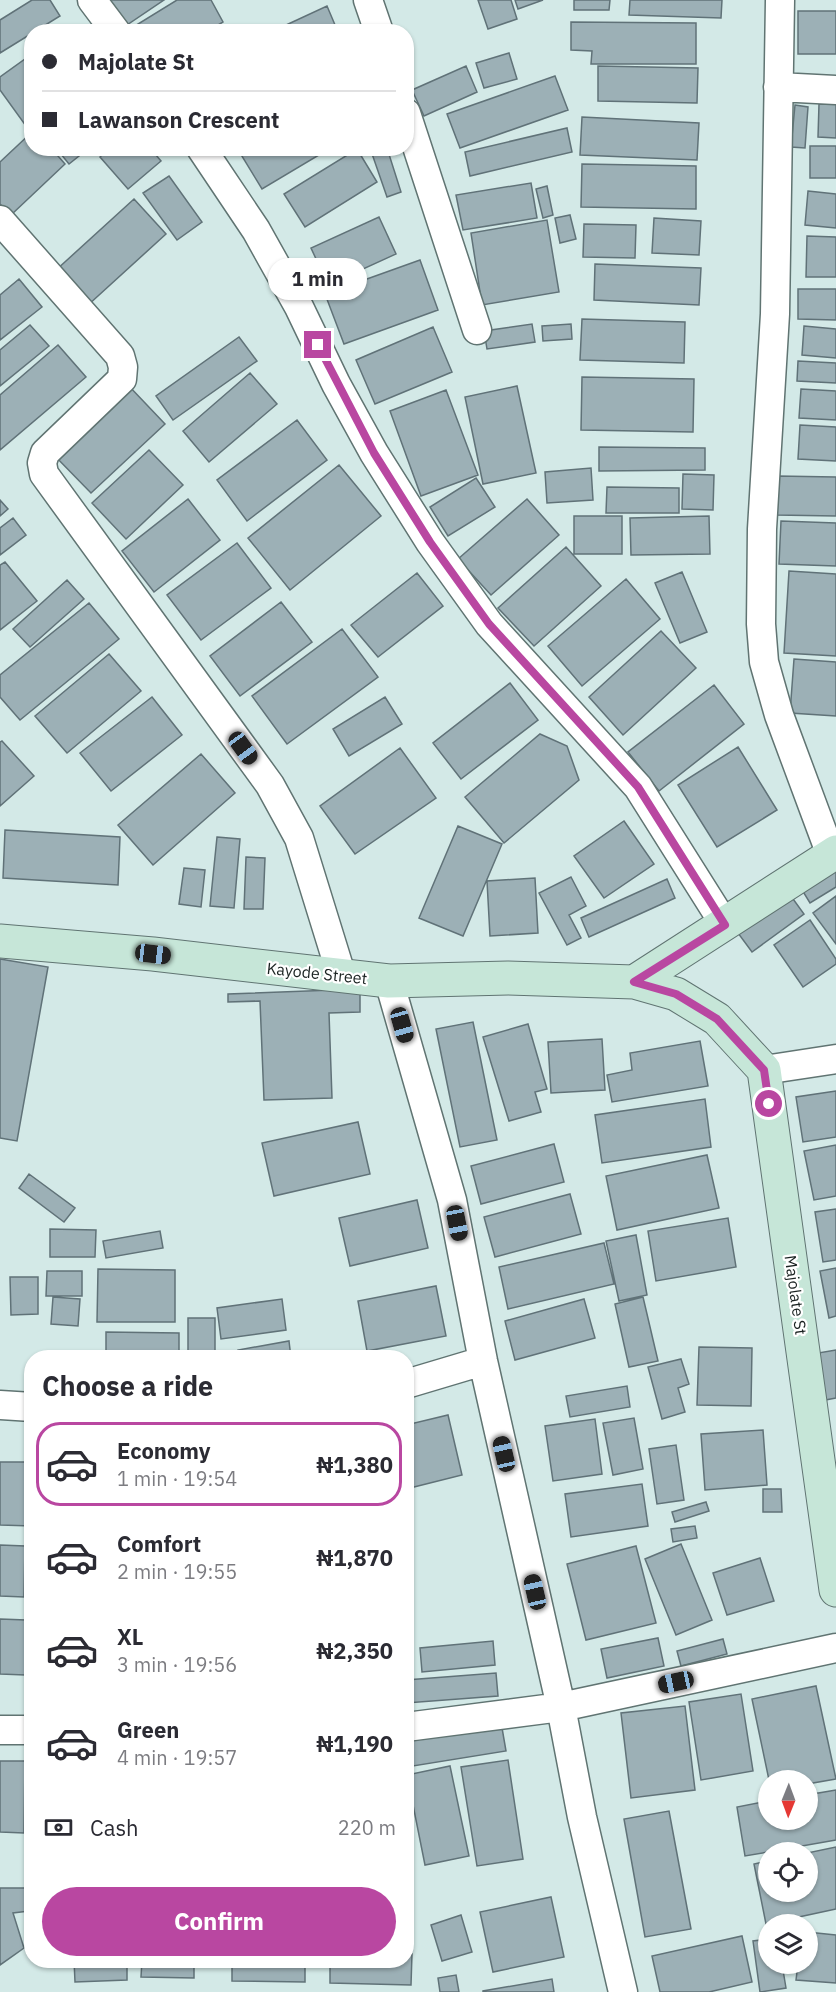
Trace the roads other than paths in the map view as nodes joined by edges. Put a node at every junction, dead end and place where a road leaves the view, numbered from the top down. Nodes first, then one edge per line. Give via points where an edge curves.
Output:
1 (92, 0) edge
2 (369, 0) edge
3 (780, 0) edge
4 (110, 24) edge
5 (376, 24) edge
6 (778, 87) junction
7 (836, 90) edge
8 (414, 137) edge
9 (206, 156) edge
10 (0, 220) edge
11 (477, 330) dead end
12 (833, 853) edge
13 (725, 925) junction
14 (0, 941) edge
15 (342, 977) junction
16 (389, 981) junction
17 (634, 982) junction
18 (836, 1059) edge
19 (764, 1070) junction
20 (483, 1361) junction
21 (414, 1382) edge
22 (0, 1405) edge
23 (24, 1406) edge
24 (836, 1590) edge
25 (836, 1648) edge
26 (561, 1707) junction
27 (414, 1725) edge
28 (0, 1730) edge
29 (24, 1730) edge
30 (623, 1992) edge

1 - 4 street
2 - 5 street
3 - 6 street
6 - 7 street
6 - 12 street via 775,314 762,528 761,624 764,662 779,715
8 - 11 street
9 - 13 street via 256,230 374,453 430,542 489,624 638,787
10 - 15 street via 120,356 123,367 122,379 45,453 44,474 270,785 299,838
12 - 13 main road
13 - 17 main road
14 - 15 main road, Kayode Street via 153,954
15 - 16 main road, Kayode Street
16 - 17 main road, Kayode Street via 508,978
16 - 20 street via 452,1200
17 - 19 main road, Kayode Street via 676,994 717,1019
18 - 19 street
19 - 24 main road, Majolate St
20 - 21 street
20 - 26 street
22 - 23 street
25 - 26 street
26 - 27 street
26 - 30 street
28 - 29 street

